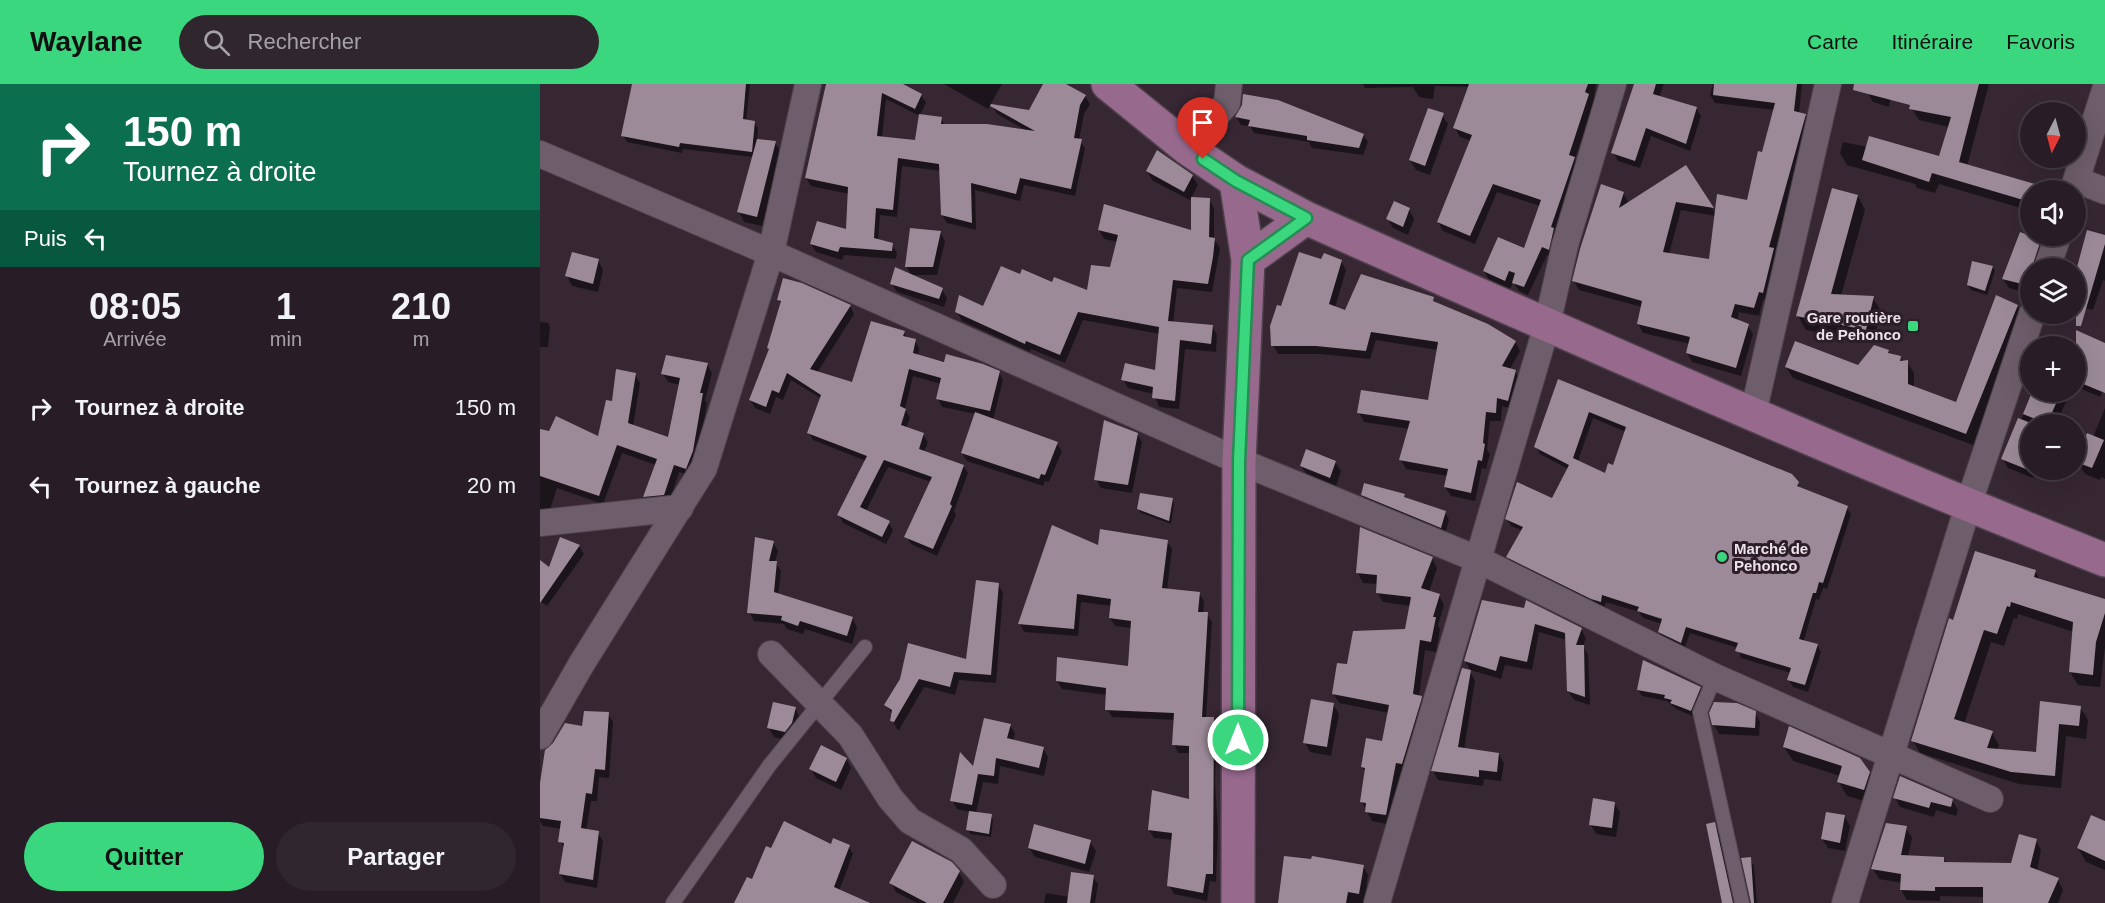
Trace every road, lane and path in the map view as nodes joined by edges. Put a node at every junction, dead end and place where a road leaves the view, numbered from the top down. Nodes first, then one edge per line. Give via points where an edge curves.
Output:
1 (808, 84) edge
2 (1108, 84) edge
3 (1229, 84) edge
4 (1612, 84) edge
5 (1828, 84) edge
6 (2105, 90) edge
7 (1187, 148) junction
8 (540, 154) edge
9 (2077, 180) edge
10 (1236, 181) junction
11 (2086, 188) edge
12 (2105, 192) edge
13 (1306, 218) junction
14 (771, 253) junction
15 (1248, 260) junction
16 (2029, 324) edge
17 (1546, 325) junction
18 (1754, 414) junction
19 (1239, 461) junction
20 (1968, 506) junction
21 (680, 508) junction
22 (540, 523) edge
23 (1477, 559) junction
24 (2105, 560) edge
25 (866, 647) dead end
26 (771, 654) dead end
27 (1715, 677) junction
28 (821, 702) junction
29 (540, 736) edge
30 (1891, 755) junction
31 (1990, 799) dead end
32 (993, 885) dead end
33 (674, 903) edge
34 (1238, 903) edge
35 (1377, 903) edge
36 (1742, 903) edge
37 (1845, 903) edge

1 - 14 street
2 - 7 main road
3 - 7 street via 1227,103
4 - 17 street
5 - 18 street
6 - 9 street
7 - 10 main road
8 - 14 street
10 - 13 main road
10 - 15 main road
11 - 12 street
13 - 15 main road
13 - 17 main road
14 - 19 street
14 - 21 street via 704,468
15 - 19 main road
16 - 20 street
17 - 18 main road
17 - 23 street
18 - 20 main road
19 - 23 street
19 - 34 main road
20 - 24 main road
20 - 30 street
21 - 22 street
21 - 29 street
23 - 27 street
23 - 35 street
25 - 28 lane
26 - 28 street
27 - 30 street
27 - 36 lane via 1700,712
28 - 32 street via 850,735 890,798 910,821 961,850
28 - 33 lane via 769,766
30 - 31 street
30 - 37 street

